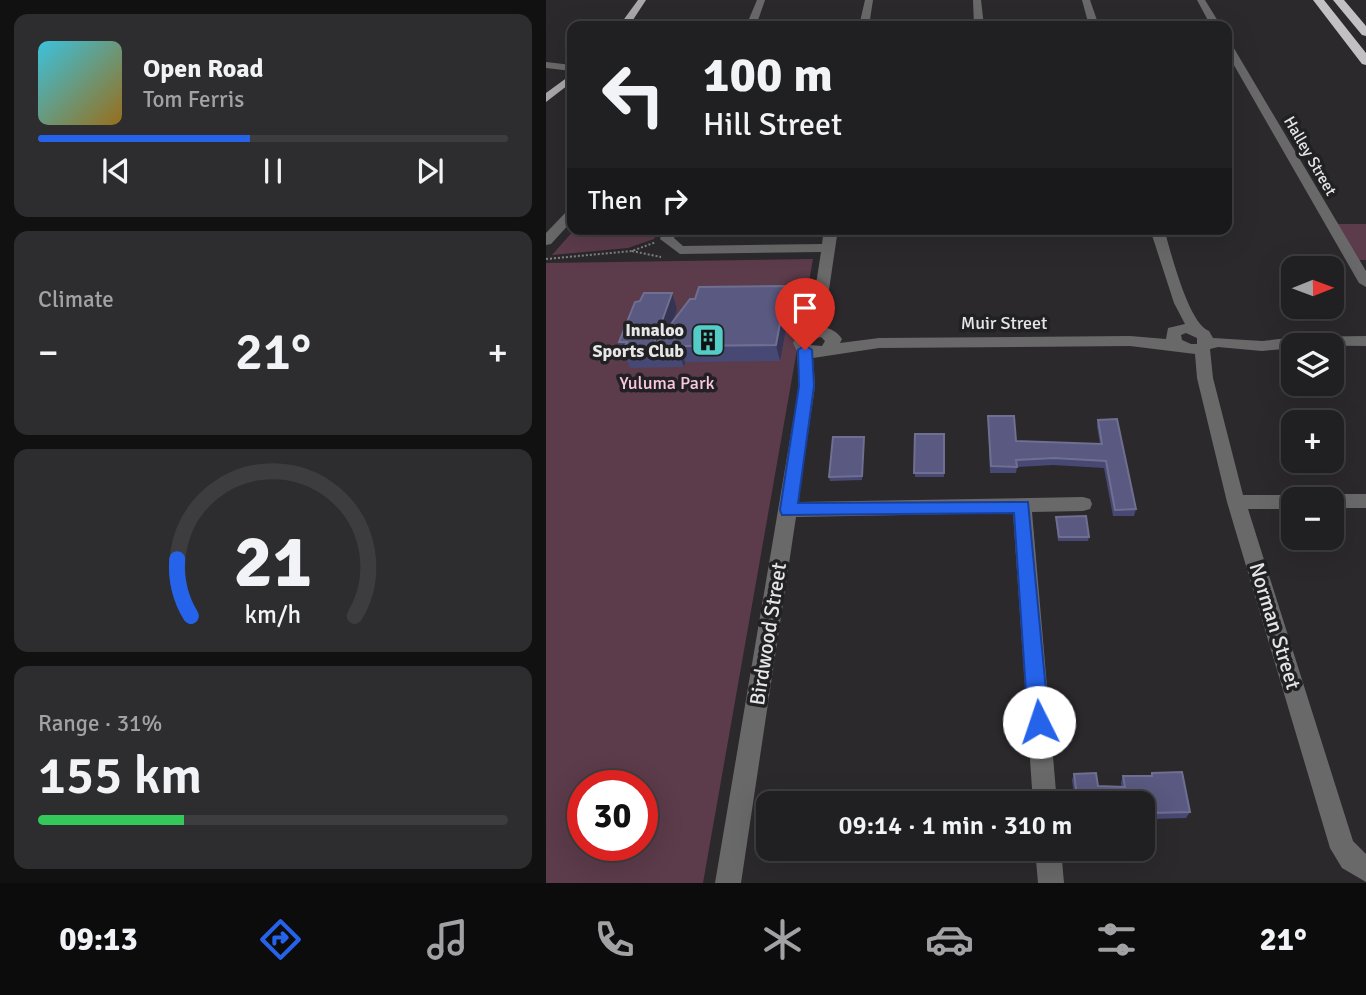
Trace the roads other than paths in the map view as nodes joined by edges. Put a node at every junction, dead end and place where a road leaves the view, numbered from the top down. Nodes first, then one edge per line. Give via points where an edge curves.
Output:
1 (642, 0) edge
2 (648, 0) edge
3 (761, 0) edge
4 (869, 0) edge
5 (977, 0) edge
6 (1086, 0) edge
7 (1201, 0) edge
8 (1318, 0) edge
9 (1338, 0) edge
10 (627, 21) edge
11 (633, 21) edge
12 (753, 21) edge
13 (865, 21) edge
14 (979, 21) edge
15 (1092, 21) edge
16 (1213, 21) edge
17 (1335, 23) junction
18 (1357, 23) junction
19 (1366, 33) edge
20 (1232, 54) edge
21 (1366, 61) edge
22 (546, 65) edge
23 (567, 75) edge
24 (567, 78) edge
25 (567, 79) edge
26 (546, 93) edge
27 (546, 99) edge
28 (567, 219) edge
29 (670, 235) edge
30 (830, 235) edge
31 (1159, 235) edge
32 (546, 241) edge
33 (827, 248) junction
34 (1366, 283) edge
35 (1181, 303) junction
36 (819, 310) junction
37 (1178, 339) junction
38 (1201, 339) junction
39 (1366, 341) edge
40 (806, 343) junction
41 (828, 343) junction
42 (1205, 378) junction
43 (807, 386) junction
44 (1344, 501) edge
45 (1366, 501) edge
46 (1236, 502) junction
47 (1281, 502) edge
48 (1083, 504) dead end
49 (1022, 506) junction
50 (788, 510) junction
51 (1044, 791) edge
52 (1049, 861) edge
53 (1363, 868) edge
54 (728, 883) edge
55 (1051, 883) edge

1 - 10 main road
2 - 11 main road
3 - 12 street
4 - 13 street
5 - 14 street
6 - 15 street
7 - 16 street
8 - 17 highway
9 - 18 highway
17 - 18 highway
17 - 21 highway
18 - 19 highway
20 - 34 street, Halley Street
22 - 23 street
24 - 26 main road
25 - 27 main road
28 - 32 street
29 - 33 street via 680,250
30 - 33 street, Birdwood Street
31 - 35 street, Norman Street
33 - 36 street, Birdwood Street
35 - 37 street, Norman Street
35 - 38 street, Norman Street
36 - 40 street, Birdwood Street
36 - 41 street, Birdwood Street
37 - 38 street, Muir Street
37 - 41 street, Muir Street
37 - 42 street, Norman Street
38 - 39 street via 1262,346
38 - 42 street, Norman Street
40 - 41 street, Muir Street via 816,354
40 - 43 street, Birdwood Street
41 - 43 street, Birdwood Street
42 - 46 street, Norman Street
43 - 50 street, Birdwood Street
44 - 45 street
46 - 47 street
46 - 53 street, Norman Street via 1343,848
48 - 49 street
49 - 50 street
49 - 51 street
50 - 54 street, Birdwood Street
52 - 55 street

